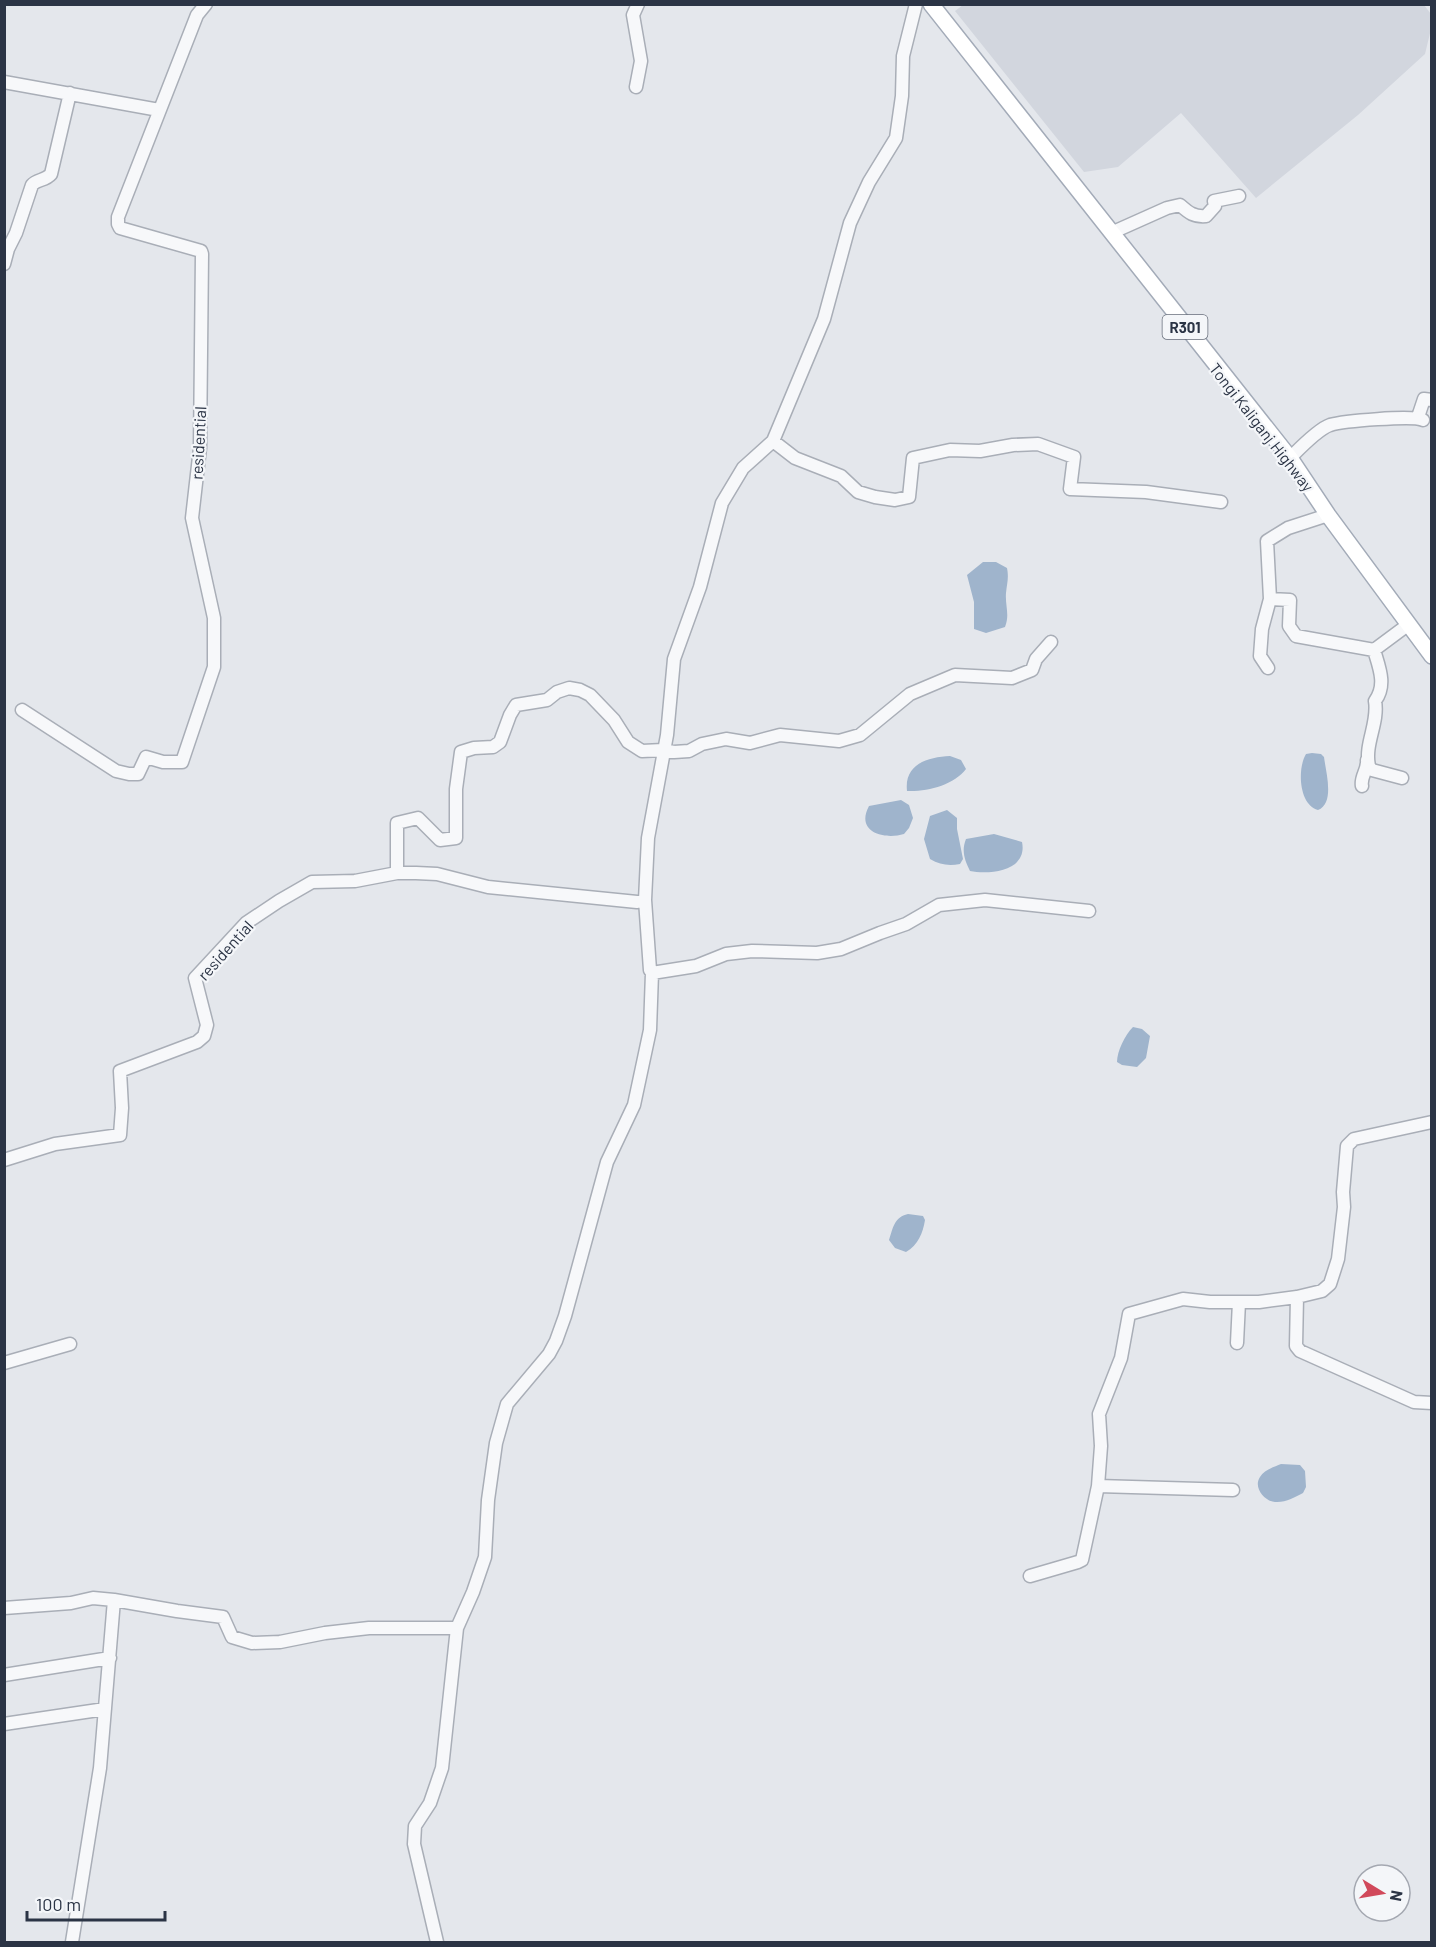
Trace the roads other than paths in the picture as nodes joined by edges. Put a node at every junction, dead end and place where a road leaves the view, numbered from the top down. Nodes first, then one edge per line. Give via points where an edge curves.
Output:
1 (206, 4) edge
2 (638, 4) edge
3 (916, 4) edge
4 (931, 4) edge
5 (4, 82) edge
6 (636, 87) dead end
7 (70, 93) junction
8 (159, 111) junction
9 (1239, 196) dead end
10 (1111, 233) junction
11 (4, 264) edge
12 (1431, 400) edge
13 (773, 441) junction
14 (1290, 458) junction
15 (1221, 502) dead end
16 (1328, 515) junction
17 (1270, 599) junction
18 (1409, 624) junction
19 (1052, 642) dead end
20 (1374, 650) junction
21 (1431, 656) edge
22 (1268, 668) dead end
23 (22, 710) dead end
24 (663, 750) junction
25 (1367, 760) junction
26 (1401, 778) dead end
27 (1362, 786) dead end
28 (397, 873) junction
29 (645, 900) junction
30 (1089, 911) dead end
31 (652, 973) junction
32 (1431, 1122) edge
33 (4, 1160) edge
34 (1297, 1297) junction
35 (1239, 1302) junction
36 (1237, 1343) dead end
37 (70, 1344) dead end
38 (4, 1363) edge
39 (1431, 1403) edge
40 (1098, 1486) junction
41 (1233, 1490) dead end
42 (1030, 1576) dead end
43 (114, 1600) junction
44 (4, 1608) edge
45 (456, 1628) junction
46 (110, 1658) junction
47 (4, 1675) edge
48 (105, 1709) junction
49 (4, 1724) edge
50 (72, 1942) edge
51 (437, 1942) edge

1 - 8 street, residential via 197,15
2 - 6 street via 633,15 641,60
3 - 13 street via 903,56 896,138 850,223 824,319
4 - 10 main road, Tongi Kaliganj Highway / R301
5 - 7 street
7 - 8 street
7 - 11 street via 51,174 32,185
8 - 23 street, residential via 118,224 120,228 202,254 200,448 192,518 213,618 214,667 182,762 146,757 138,774 116,771
9 - 10 street via 1214,201 1215,206 1206,216 1190,214 1180,205
10 - 14 main road, Tongi Kaliganj Highway / R301
12 - 14 street via 1424,399 1421,419 1329,426
13 - 15 street via 795,458 841,476 858,492 896,500 909,497 913,458 950,450 980,451 1038,444 1074,457 1070,489 1146,492
13 - 24 street via 743,468 722,503 700,587 674,659
14 - 16 main road, Tongi Kaliganj Highway / R301
16 - 17 street via 1288,528 1267,541
16 - 18 main road, Tongi Kaliganj Highway / R301
17 - 20 street via 1290,600 1289,626 1296,636
17 - 22 street via 1260,656
18 - 20 street
18 - 21 main road, Tongi Kaliganj Highway / R301
19 - 24 street via 1036,659 1032,670 1012,678 955,675 910,694 860,735 839,741 780,735 750,743 726,739 688,751
20 - 25 street via 1382,681 1375,700
24 - 28 street via 642,751 628,742 614,720 580,690 569,688 547,700 516,705 500,742 493,747 461,752 456,838 440,840 418,818 397,823
24 - 29 street via 648,838
25 - 26 street via 1372,770
25 - 27 street
28 - 29 street, residential via 437,874 498,888
28 - 33 street, residential via 355,881 312,882 246,923 195,978 207,1025 204,1036 120,1071 120,1135 55,1144
29 - 31 street
30 - 31 street via 985,900 939,905 906,924 841,950 726,954 696,966
31 - 45 street via 650,1030 634,1105 607,1162 556,1341 507,1404 496,1443 485,1557
32 - 34 street via 1354,1139 1347,1146 1338,1259 1330,1284 1322,1291
34 - 35 street
34 - 39 street via 1296,1346 1300,1351 1414,1402
35 - 36 street
35 - 40 street via 1183,1299 1129,1314 1121,1358 1099,1414
37 - 38 street
40 - 41 street
40 - 42 street via 1082,1560
43 - 44 street via 93,1598
43 - 45 street via 223,1617 232,1637 252,1643 369,1628
43 - 46 street
45 - 51 street via 442,1768 430,1803 415,1826 414,1844
46 - 47 street
46 - 48 street
48 - 49 street
48 - 50 street via 100,1768

